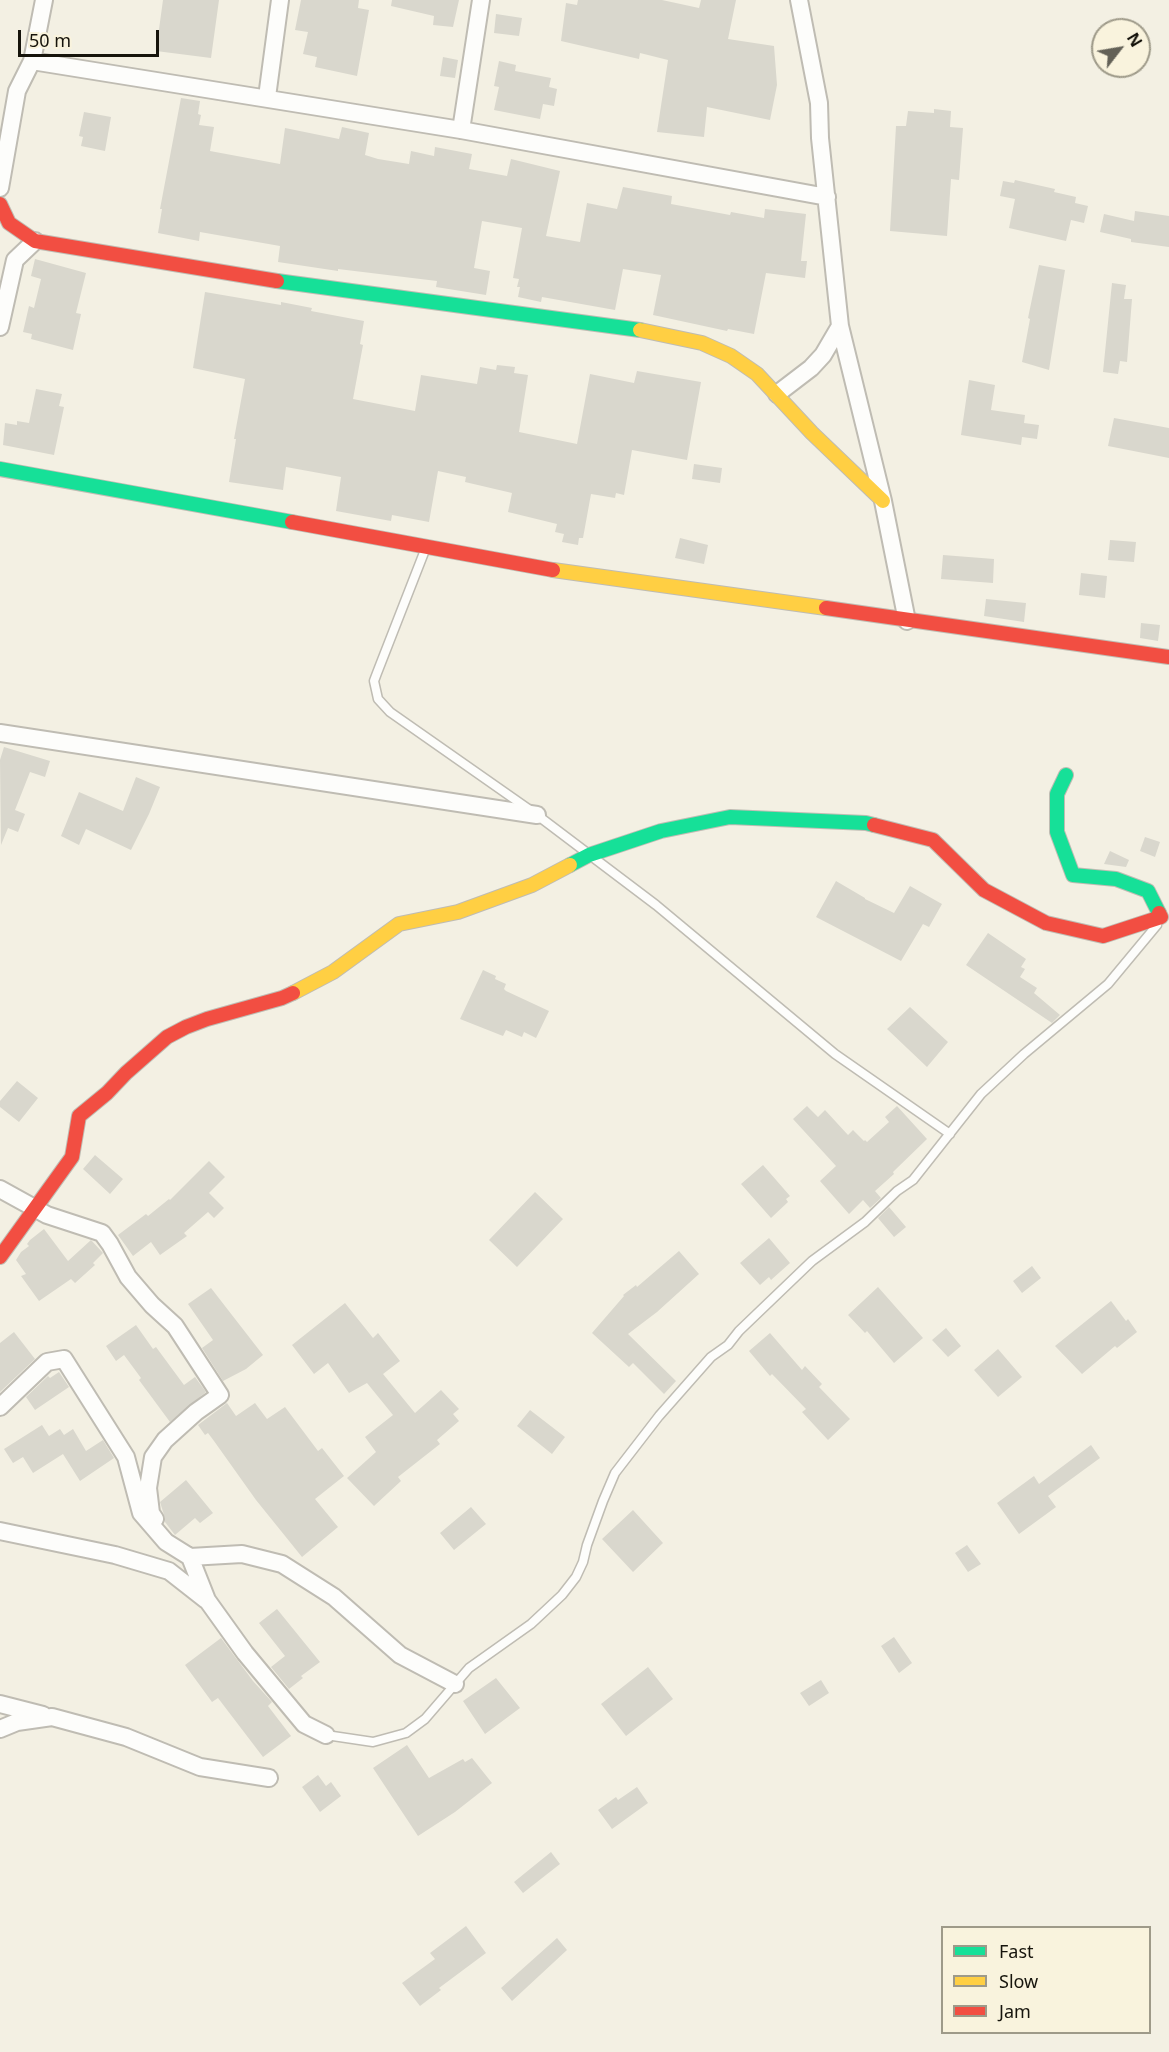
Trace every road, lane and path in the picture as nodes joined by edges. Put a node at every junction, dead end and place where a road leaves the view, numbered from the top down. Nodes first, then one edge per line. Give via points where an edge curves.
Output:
1 (44, 0) edge
2 (280, 0) edge
3 (482, 0) edge
4 (799, 0) edge
5 (32, 61) junction
6 (267, 97) junction
7 (461, 130) junction
8 (0, 188) edge
9 (827, 197) junction
10 (0, 204) edge
11 (35, 241) junction
12 (840, 326) junction
13 (0, 327) edge
14 (777, 394) junction
15 (0, 469) edge
16 (883, 501) junction
17 (427, 546) junction
18 (907, 621) junction
19 (1169, 657) edge
20 (0, 733) edge
21 (1066, 775) dead end
22 (537, 815) junction
23 (589, 855) junction
24 (1165, 914) edge
25 (950, 1134) junction
26 (0, 1189) edge
27 (35, 1209) junction
28 (0, 1257) edge
29 (0, 1407) edge
30 (0, 1531) edge
31 (166, 1542) junction
32 (190, 1557) junction
33 (207, 1600) junction
34 (455, 1684) junction
35 (0, 1704) edge
36 (52, 1717) junction
37 (0, 1730) edge
38 (326, 1735) joint
39 (269, 1778) dead end

1 - 5 street
2 - 6 street
3 - 7 street
4 - 9 street via 819,103
5 - 6 street
5 - 8 street via 17,91
6 - 7 street
7 - 9 street
9 - 12 street
10 - 11 street via 9,223
11 - 13 street via 15,260
11 - 14 street via 236,276 630,328 702,344 731,356
12 - 14 street via 811,368
12 - 16 street
14 - 16 street
15 - 17 street
16 - 18 street
17 - 18 street via 555,570
17 - 22 lane via 374,681 378,699 390,712
18 - 19 street
20 - 22 street
21 - 24 street via 1057,794 1058,832 1072,875 1116,879 1148,891
22 - 23 lane
23 - 24 street via 661,831 730,817 866,823 933,840 984,890 1046,923 1102,936
23 - 25 lane via 741,974 835,1054
23 - 27 street via 532,885 458,912 399,924 333,972 282,998 207,1019 167,1037 79,1116 72,1157
24 - 25 lane via 1108,984 981,1094
25 - 34 lane via 913,1180 812,1261 728,1345 711,1357 615,1473 583,1562 562,1595 531,1624 469,1668
26 - 27 street
27 - 28 street
27 - 31 street via 102,1233 128,1277 176,1326 220,1395 165,1440 153,1457 148,1488 151,1513
29 - 31 street via 47,1362 64,1359 126,1457 141,1513
30 - 33 street via 169,1571
31 - 32 street
32 - 33 street
32 - 34 street via 242,1554 282,1564 334,1597 400,1656
33 - 38 street via 244,1653 304,1724
34 - 38 lane via 406,1733 373,1742
35 - 36 street
36 - 37 street via 18,1722
36 - 39 street via 126,1737 200,1767

